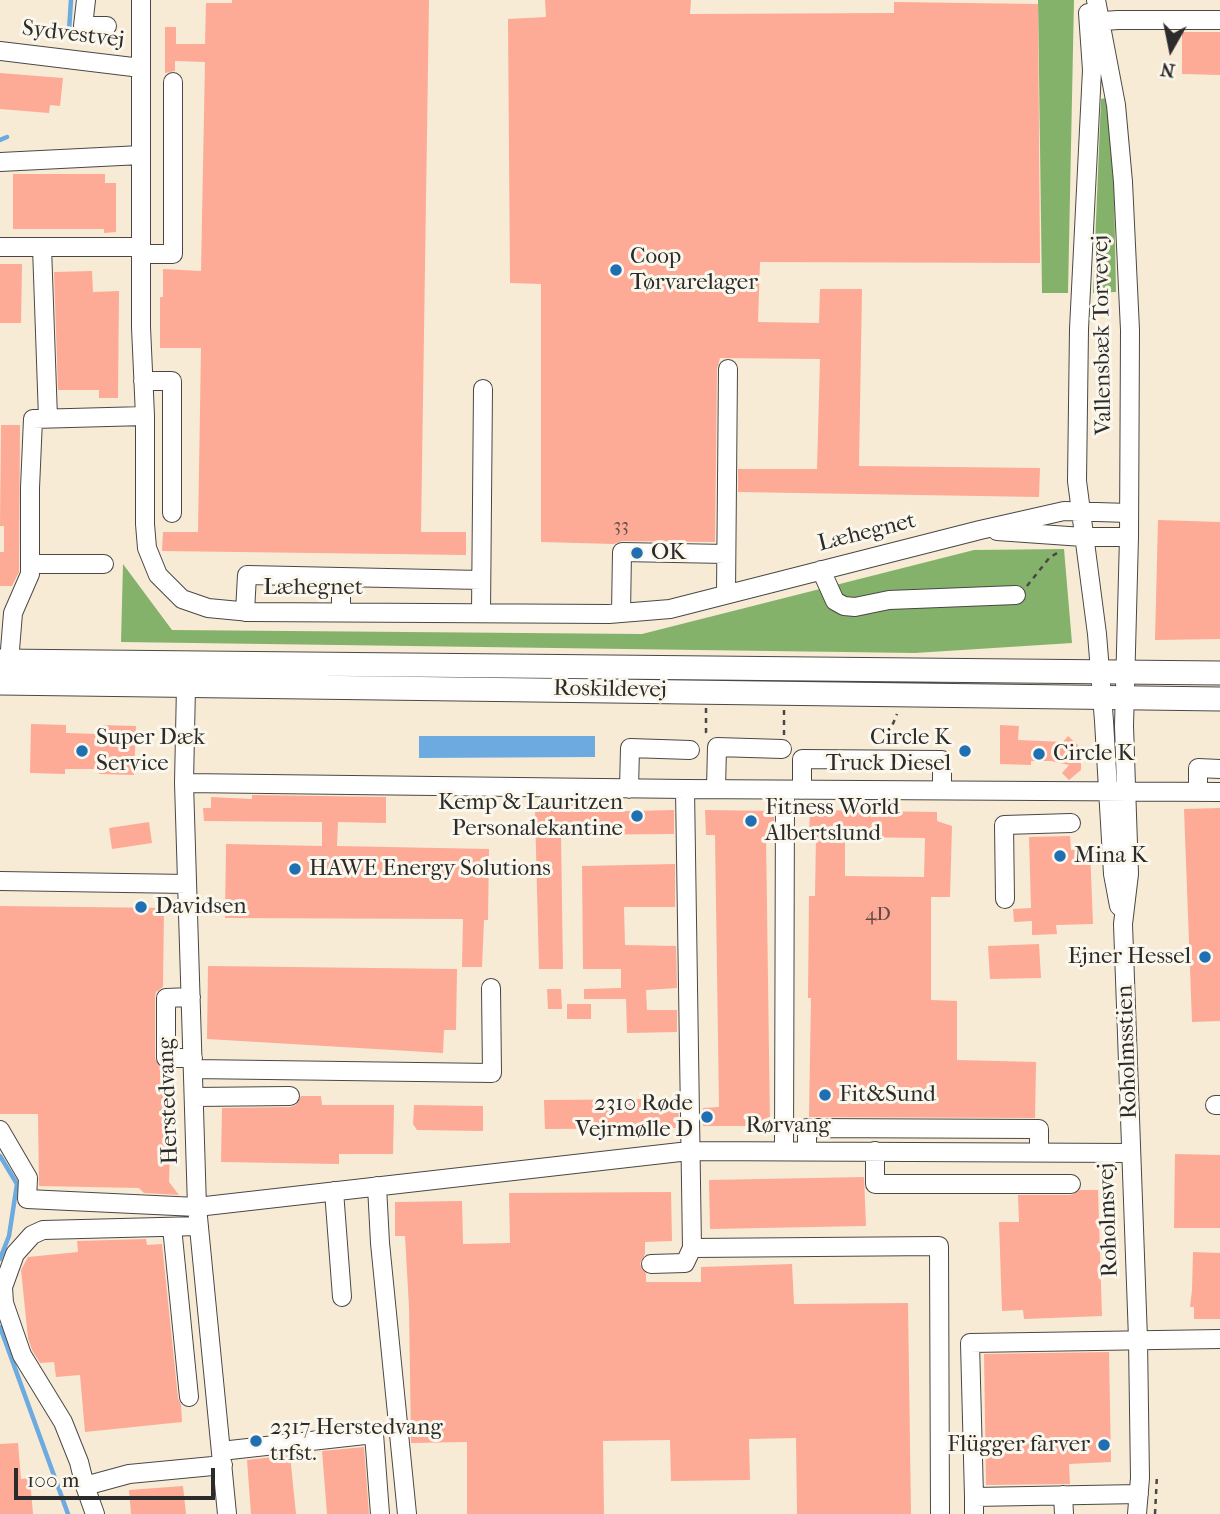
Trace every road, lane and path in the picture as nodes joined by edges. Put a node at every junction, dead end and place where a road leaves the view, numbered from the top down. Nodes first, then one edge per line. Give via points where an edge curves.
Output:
1 (86, 0) edge
2 (141, 0) edge
3 (1087, 0) edge
4 (1096, 0) edge
5 (1220, 20) edge
6 (1094, 22) junction
7 (107, 26) dead end
8 (0, 51) edge
9 (141, 68) junction
10 (173, 82) dead end
11 (141, 155) junction
12 (0, 162) edge
13 (0, 247) edge
14 (42, 247) junction
15 (141, 250) junction
16 (728, 369) dead end
17 (143, 381) junction
18 (483, 388) dead end
19 (145, 416) junction
20 (48, 418) junction
21 (1079, 511) junction
22 (172, 513) dead end
23 (1129, 513) junction
24 (979, 530) junction
25 (1129, 537) junction
26 (1077, 542) junction
27 (726, 554) junction
28 (30, 564) junction
29 (104, 565) dead end
30 (821, 570) junction
31 (341, 577) junction
32 (481, 580) junction
33 (726, 594) junction
34 (1016, 595) joint
35 (245, 611) junction
36 (341, 612) junction
37 (481, 613) junction
38 (621, 613) junction
39 (5, 661) edge
40 (1220, 673) edge
41 (0, 683) edge
42 (1220, 685) edge
43 (186, 686) junction
44 (1113, 686) junction
45 (707, 691) junction
46 (785, 692) junction
47 (905, 694) junction
48 (1220, 699) edge
49 (717, 747) junction
50 (782, 749) joint
51 (690, 750) dead end
52 (879, 760) junction
53 (1220, 768) edge
54 (184, 783) junction
55 (629, 789) junction
56 (685, 789) junction
57 (716, 789) junction
58 (793, 790) junction
59 (942, 790) junction
60 (1034, 791) junction
61 (1107, 791) junction
62 (1126, 791) junction
63 (1198, 792) junction
64 (1220, 792) edge
65 (1072, 822) dead end
66 (1034, 824) junction
67 (0, 881) edge
68 (187, 884) junction
69 (1005, 899) dead end
70 (1123, 923) junction
71 (491, 988) dead end
72 (191, 998) junction
73 (193, 1064) junction
74 (290, 1096) dead end
75 (194, 1097) junction
76 (0, 1130) edge
77 (784, 1150) junction
78 (807, 1150) junction
79 (689, 1151) junction
80 (875, 1151) junction
81 (1039, 1152) junction
82 (1130, 1153) junction
83 (1071, 1184) dead end
84 (377, 1186) junction
85 (334, 1191) junction
86 (197, 1207) junction
87 (199, 1226) junction
88 (172, 1227) junction
89 (692, 1248) junction
90 (651, 1264) dead end
91 (342, 1297) dead end
92 (1130, 1339) junction
93 (1220, 1339) edge
94 (189, 1396) dead end
95 (222, 1458) junction
96 (1157, 1474) dead end
97 (85, 1486) junction
98 (1139, 1494) junction
99 (1063, 1495) junction
100 (974, 1505) edge
101 (95, 1514) edge
102 (227, 1514) edge
103 (380, 1514) edge
104 (407, 1514) edge
105 (940, 1514) edge
106 (1064, 1514) edge
107 (1137, 1514) edge
108 (1155, 1514) edge

1 - 7 street via 83,26
2 - 9 street, Læhegnet
3 - 6 street, Vallensbæk Torvevej
4 - 6 street, Vallensbæk Torvevej
5 - 6 street
6 - 21 street, Vallensbæk Torvevej via 1079,329
6 - 23 street, Vallensbæk Torvevej via 1116,105 1123,182 1130,330
8 - 9 street, Sydvestvej
9 - 11 street, Læhegnet
10 - 15 street via 173,254
11 - 12 street
11 - 15 street, Læhegnet
13 - 14 street
14 - 15 street
14 - 20 street
15 - 17 street, Læhegnet
16 - 27 street
17 - 19 street, Læhegnet
17 - 22 street via 172,381
18 - 32 street
19 - 20 street
19 - 35 street, Læhegnet via 147,548 158,575 194,604
20 - 28 street via 33,419
21 - 23 street, Læhegnet
21 - 24 street, Læhegnet
21 - 26 street, Vallensbæk Torvevej
23 - 25 street, Vallensbæk Torvevej
24 - 26 street, Læhegnet
24 - 30 street, Læhegnet
25 - 26 street, Læhegnet
25 - 44 street, Vallensbæk Torvevej
26 - 34 path via 1050,557
26 - 44 street, Vallensbæk Torvevej
27 - 33 street
27 - 38 street via 622,552
28 - 29 street
28 - 39 street via 13,613
30 - 33 street, Læhegnet
30 - 34 street via 835,601 844,606
31 - 32 street
31 - 35 street via 247,575
31 - 36 street
32 - 37 street
33 - 38 street, Læhegnet via 670,609
35 - 36 street, Læhegnet
36 - 37 street, Læhegnet
37 - 38 street, Læhegnet
39 - 44 main road, Roskildevej via 786,670
40 - 44 main road, Roskildevej
41 - 43 main road, Roskildevej
42 - 44 main road
43 - 45 main road, Roskildevej
43 - 54 street, Herstedvang
44 - 47 main road, Roskildevej
44 - 48 main road, Roskildevej
44 - 61 street, Roholmsvej
44 - 62 street, Roholmsvej
45 - 46 main road, Roskildevej
45 - 49 path via 706,732
46 - 47 main road, Roskildevej
46 - 50 path
47 - 52 path
49 - 50 street
49 - 57 street
51 - 55 street via 630,748
52 - 58 street via 802,759
52 - 59 street via 942,760
53 - 63 street via 1198,768
54 - 55 street
54 - 68 street, Herstedvang
55 - 56 street
56 - 57 street
56 - 79 street
57 - 58 street
58 - 59 street
58 - 77 street
59 - 60 street
60 - 61 street
60 - 66 street
61 - 62 street
61 - 70 street, Roholmsvej via 1113,874
62 - 63 street
62 - 70 street, Roholmsvej via 1129,874
63 - 64 street
65 - 66 street
66 - 69 street via 1004,825
67 - 68 street
68 - 72 street, Herstedvang
70 - 82 street, Roholmsvej
71 - 73 street via 492,1073
72 - 73 street, Herstedvang
72 - 73 street via 166,998 166,1058
73 - 75 street, Herstedvang
74 - 75 street
75 - 86 street, Herstedvang
76 - 86 street, Rørvang via 28,1178 27,1199
77 - 78 street, Rørvang
77 - 79 street, Rørvang
78 - 80 street, Rørvang
78 - 81 street via 807,1128 1039,1129
79 - 84 street, Rørvang
79 - 89 street
80 - 81 street, Rørvang
80 - 83 street via 875,1184
81 - 82 street, Rørvang
82 - 92 street, Roholmsvej
84 - 85 street, Rørvang
84 - 104 street
85 - 86 street, Rørvang
85 - 91 street
86 - 87 street, Herstedvang
87 - 88 street
87 - 95 street, Herstedvang
88 - 94 street
88 - 97 street via 43,1230 21,1245 5,1279 4,1303 22,1355 63,1422
89 - 90 street via 685,1263
89 - 105 street via 939,1246
92 - 93 street
92 - 98 street, Roholmsvej
92 - 100 street via 970,1343
95 - 97 street
95 - 102 street, Herstedvang
95 - 103 street via 374,1434
96 - 108 path
97 - 101 street
98 - 99 street
98 - 107 street, Roholmsvej
99 - 100 street
99 - 106 street

